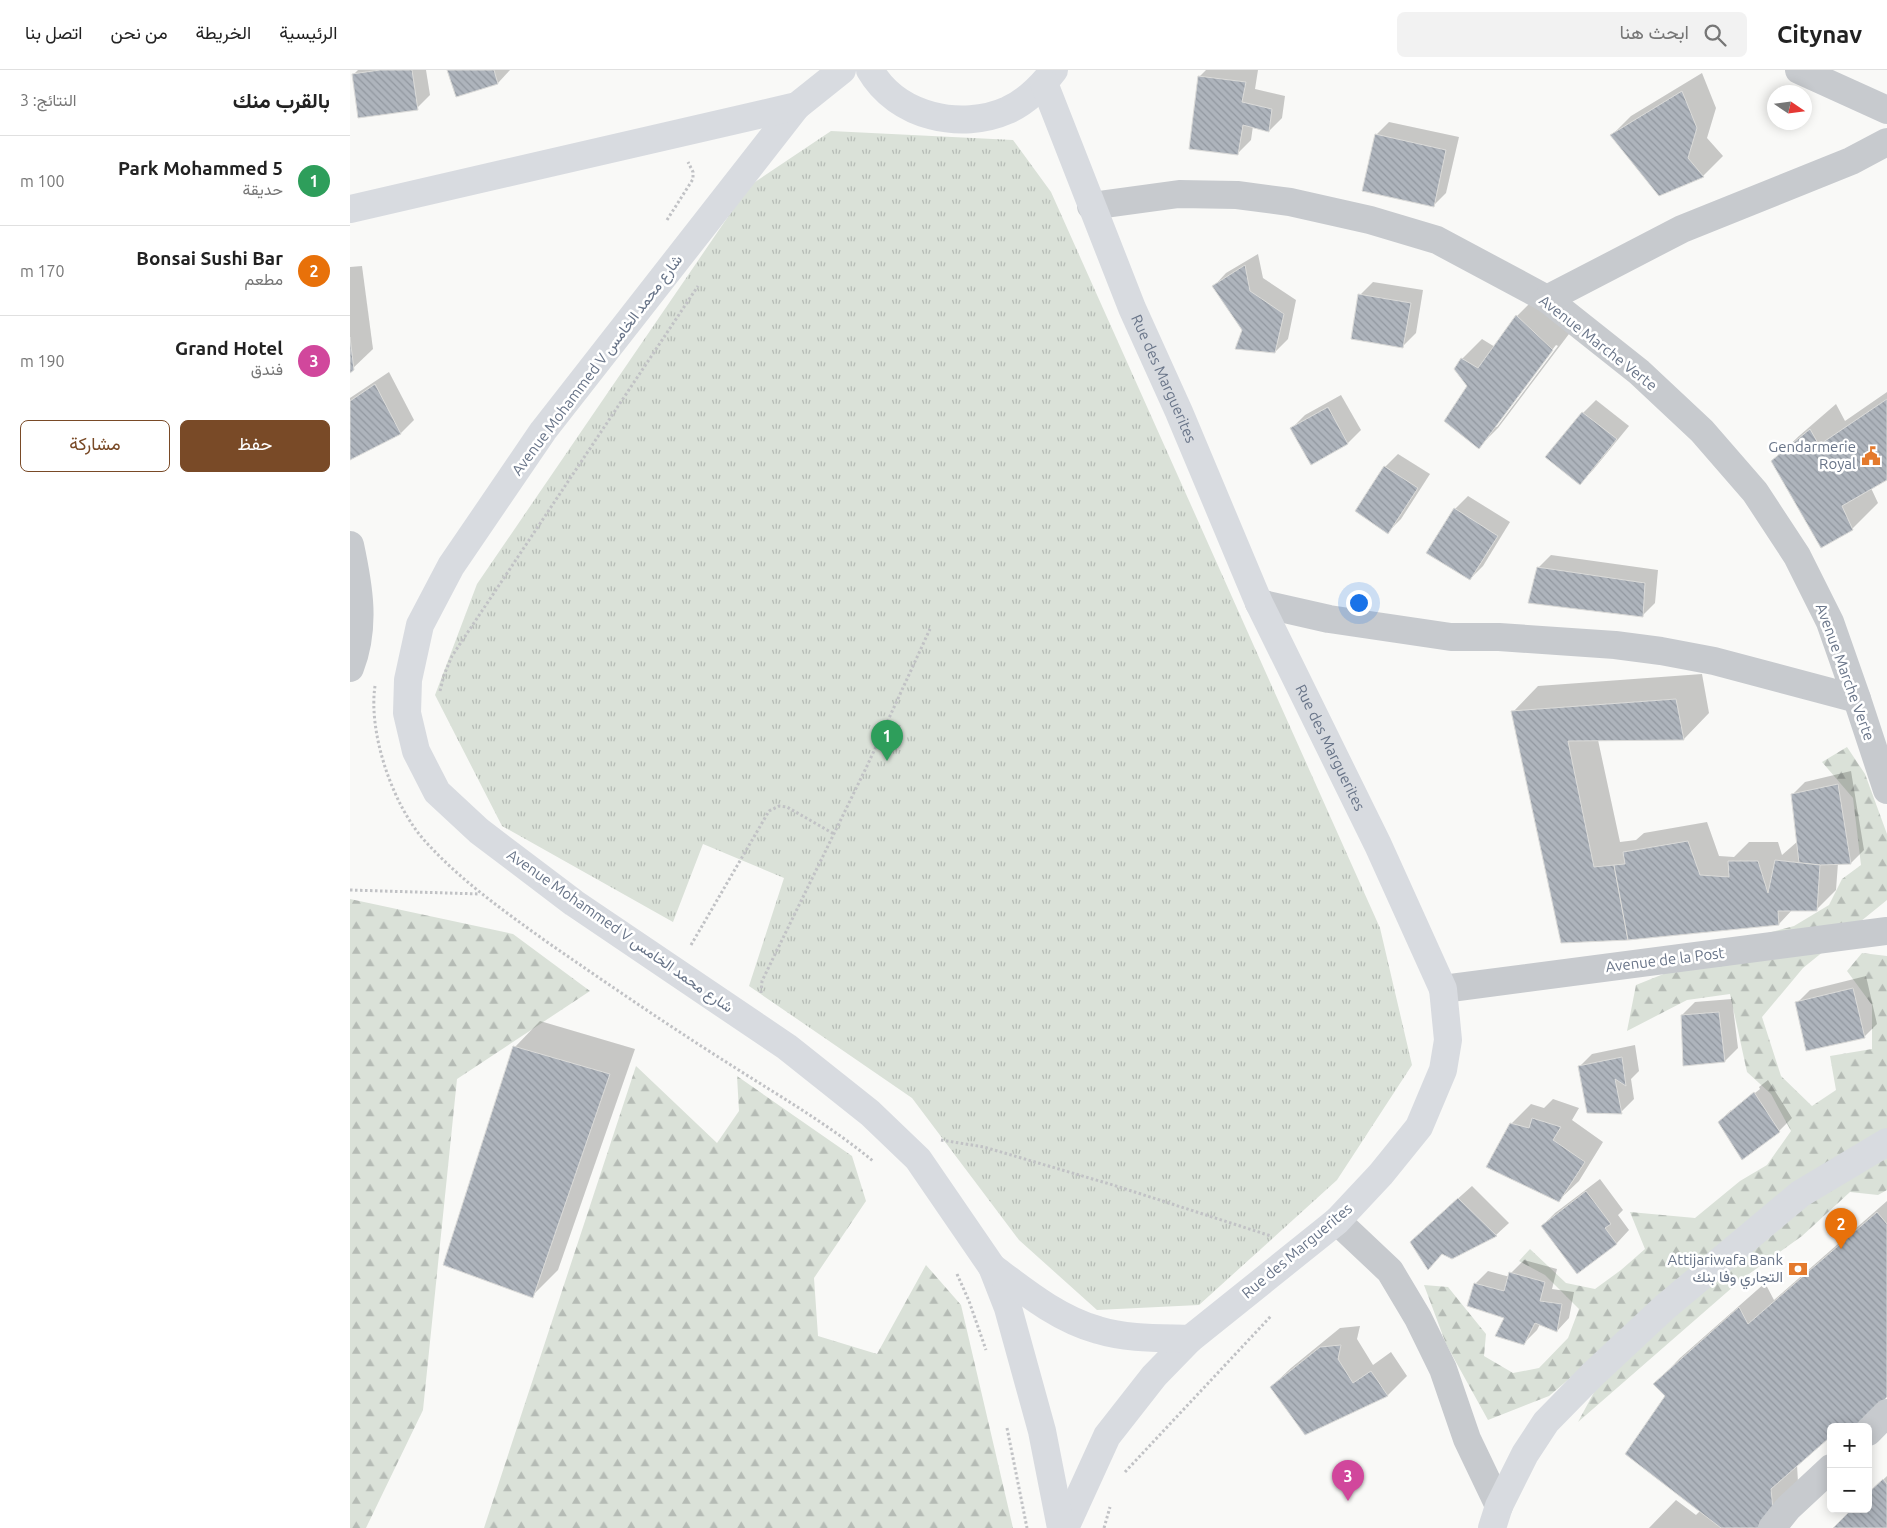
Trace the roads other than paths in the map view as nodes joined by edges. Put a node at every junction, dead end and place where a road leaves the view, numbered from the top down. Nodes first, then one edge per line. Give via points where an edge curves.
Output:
1 (842, 70) edge
2 (870, 70) edge
3 (1799, 70) edge
4 (1049, 77) edge
5 (797, 106) junction
6 (1887, 110) edge
7 (1887, 142) edge
8 (1091, 206) junction
9 (350, 209) edge
10 (1547, 300) junction
11 (350, 545) edge
12 (1260, 603) junction
13 (350, 668) edge
14 (1857, 699) junction
15 (1887, 790) edge
16 (1887, 932) edge
17 (1443, 989) junction
18 (1887, 1142) edge
19 (1337, 1221) junction
20 (992, 1267) junction
21 (1190, 1339) junction
22 (1887, 1413) edge
23 (1872, 1428) edge
24 (1827, 1472) edge
25 (1496, 1517) edge
26 (1060, 1528) edge
27 (1065, 1528) edge
28 (1772, 1528) edge

1 - 5 main road
2 - 4 main road via 886,90 904,103 945,119 974,119 1009,110 1028,98
3 - 6 street
4 - 8 main road, Rue des Marguerites
5 - 9 main road
5 - 20 main road, Avenue Mohammed V شارع محمد الخامس via 543,431 451,566 420,625 408,680 407,713 416,751 437,792 479,831 574,903 787,1047 870,1113 918,1159
7 - 10 street via 1850,161 1682,229
8 - 10 street, Avenue Marche Verte via 1179,194 1237,195 1290,202 1370,220 1437,240
8 - 12 main road, Rue des Marguerites
10 - 14 street, Avenue Marche Verte via 1639,372 1702,431 1755,492 1797,556 1830,622
11 - 13 street via 359,585 360,627
12 - 14 street via 1330,619 1451,636 1615,644 1661,651 1714,661
12 - 17 main road, Rue des Marguerites via 1378,844
14 - 15 street, Avenue Marche Verte
16 - 17 street, Avenue de la Post
17 - 19 main road, Rue des Marguerites via 1448,1040 1443,1070 1419,1127
18 - 25 main road via 1800,1194 1666,1307 1592,1375 1546,1422 1525,1454
19 - 21 main road, Rue des Marguerites
19 - 25 street via 1390,1271 1418,1318 1443,1369
20 - 21 main road via 1052,1310 1081,1324 1098,1330
20 - 26 main road via 1008,1308 1042,1431
21 - 27 main road, Rue des Marguerites via 1154,1376 1107,1436
22 - 23 street
24 - 28 street via 1788,1508

